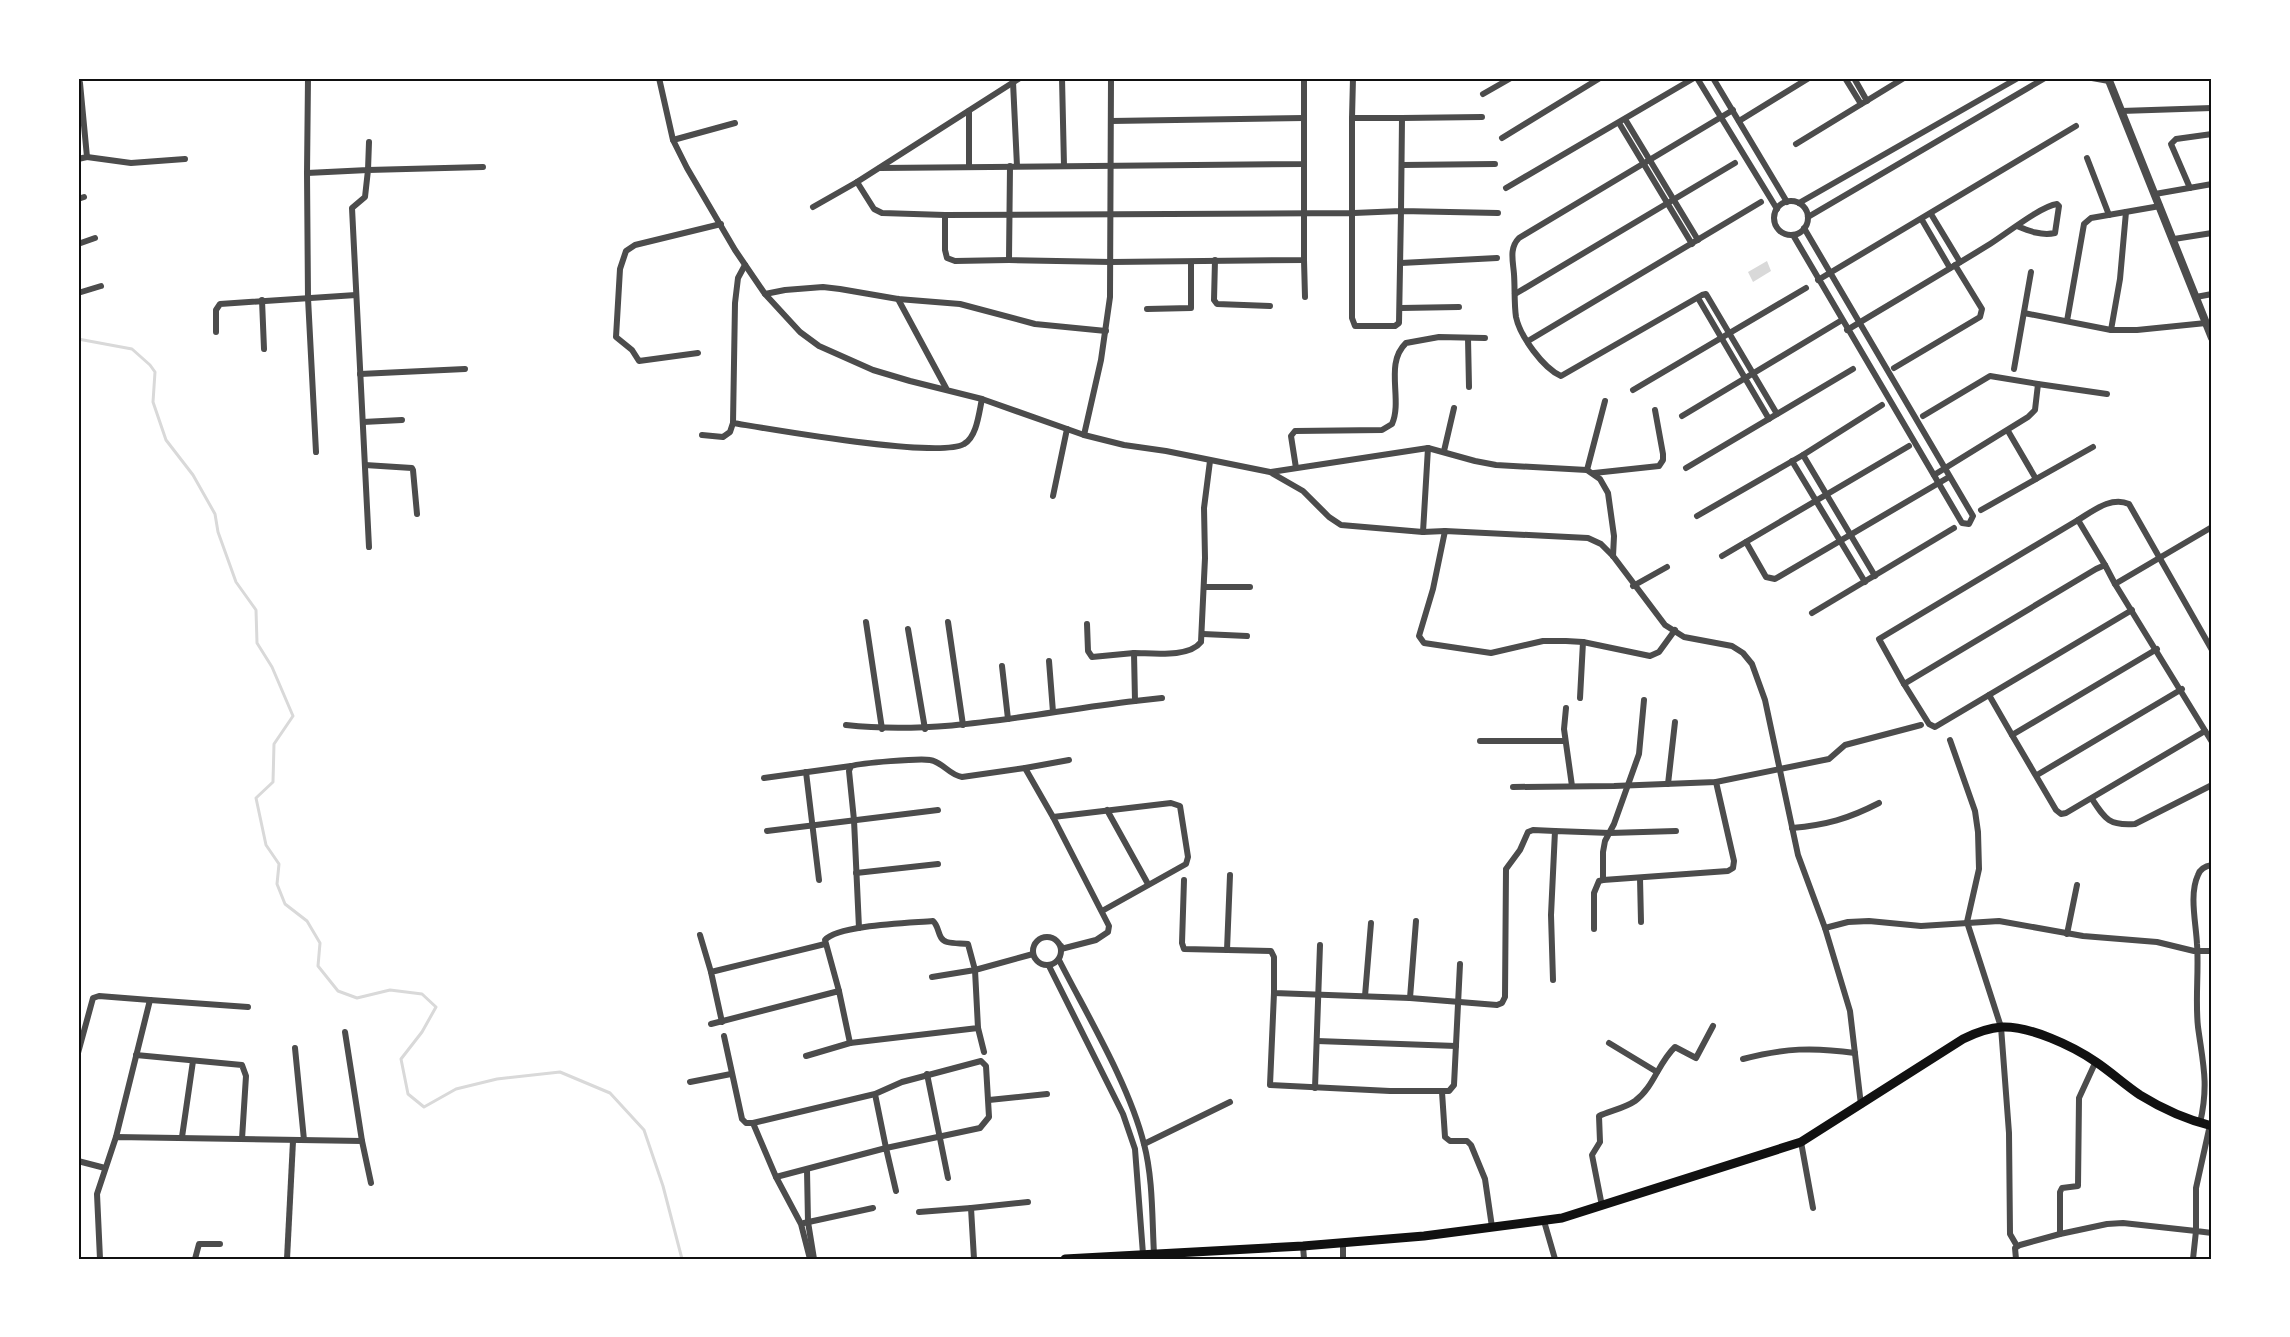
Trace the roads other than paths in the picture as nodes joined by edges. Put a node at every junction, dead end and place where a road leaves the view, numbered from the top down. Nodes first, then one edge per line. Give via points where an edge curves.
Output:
1 (308, 78) edge
2 (339, 78) edge
3 (368, 78) edge
4 (659, 78) edge
5 (1020, 78) edge
6 (1062, 78) edge
7 (1111, 78) edge
8 (1304, 78) edge
9 (1353, 78) edge
10 (1510, 78) edge
11 (1600, 78) edge
12 (1695, 78) edge
13 (1713, 78) edge
14 (1809, 78) edge
15 (1845, 78) edge
16 (1854, 78) edge
17 (1904, 78) edge
18 (2018, 78) edge
19 (2046, 78) edge
20 (2092, 78) edge
21 (2108, 80) edge
22 (1590, 81) edge
23 (81, 82) edge
24 (1013, 82) junction
25 (1483, 94) dead end
26 (1864, 103) junction
27 (2212, 108) edge
28 (1733, 110) junction
29 (969, 111) junction
30 (2121, 111) junction
31 (1482, 117) dead end
32 (1304, 118) junction
33 (1352, 118) junction
34 (1402, 118) junction
35 (1721, 118) junction
36 (1625, 119) junction
37 (1111, 121) junction
38 (1739, 121) junction
39 (735, 123) dead end
40 (1619, 123) junction
41 (2076, 126) dead end
42 (2212, 134) edge
43 (1502, 138) dead end
44 (674, 140) junction
45 (369, 142) dead end
46 (1796, 144) dead end
47 (87, 157) junction
48 (78, 159) edge
49 (185, 159) dead end
50 (2086, 159) dead end
51 (1735, 162) dead end
52 (1647, 163) junction
53 (1304, 164) junction
54 (1495, 164) dead end
55 (1402, 165) junction
56 (969, 166) junction
57 (1013, 166) junction
58 (1064, 166) junction
59 (1112, 166) junction
60 (483, 167) dead end
61 (879, 168) junction
62 (368, 170) junction
63 (307, 173) junction
64 (857, 182) junction
65 (2212, 184) edge
66 (1506, 188) dead end
67 (2190, 188) junction
68 (2155, 194) junction
69 (1670, 201) junction
70 (1761, 202) dead end
71 (1786, 202) junction
72 (1799, 203) junction
73 (2160, 206) junction
74 (813, 207) dead end
75 (1777, 209) junction
76 (1401, 211) junction
77 (2126, 212) junction
78 (1110, 213) junction
79 (1305, 213) junction
80 (1354, 213) junction
81 (1498, 213) dead end
82 (1010, 214) junction
83 (1931, 214) junction
84 (945, 215) junction
85 (2109, 215) junction
86 (1808, 217) junction
87 (1922, 220) junction
88 (721, 224) junction
89 (2017, 226) junction
90 (1804, 228) junction
91 (2212, 233) edge
92 (1792, 235) junction
93 (95, 238) dead end
94 (2174, 239) junction
95 (1695, 242) junction
96 (78, 244) edge
97 (1497, 258) dead end
98 (1010, 260) junction
99 (1305, 260) junction
100 (1191, 261) junction
101 (1215, 261) junction
102 (1111, 262) junction
103 (1401, 262) junction
104 (745, 265) junction
105 (1955, 265) junction
106 (2031, 272) dead end
107 (1830, 274) junction
108 (1818, 280) junction
109 (101, 286) dead end
110 (1806, 288) dead end
111 (78, 293) edge
112 (765, 294) junction
113 (1515, 294) junction
114 (2212, 294) edge
115 (356, 295) junction
116 (1305, 297) dead end
117 (2196, 297) junction
118 (308, 298) junction
119 (1698, 298) junction
120 (898, 299) junction
121 (262, 300) junction
122 (1270, 306) dead end
123 (1459, 307) dead end
124 (1147, 309) dead end
125 (1401, 309) junction
126 (2025, 314) junction
127 (1842, 320) junction
128 (2067, 321) junction
129 (1858, 323) junction
130 (2206, 323) junction
131 (1847, 330) junction
132 (2111, 330) junction
133 (1106, 331) junction
134 (216, 332) dead end
135 (1728, 332) junction
136 (1721, 337) junction
137 (1468, 338) junction
138 (1485, 338) dead end
139 (2212, 338) edge
140 (1528, 341) junction
141 (264, 349) dead end
142 (698, 353) dead end
143 (1894, 368) dead end
144 (465, 369) dead end
145 (1853, 369) dead end
146 (2014, 369) dead end
147 (360, 374) junction
148 (1754, 374) junction
149 (1745, 379) junction
150 (2038, 384) junction
151 (1469, 387) dead end
152 (946, 388) junction
153 (1633, 390) dead end
154 (2107, 394) dead end
155 (982, 399) junction
156 (1605, 401) dead end
157 (1882, 405) dead end
158 (1454, 408) dead end
159 (1656, 410) dead end
160 (1777, 414) junction
161 (1682, 416) dead end
162 (1923, 416) dead end
163 (1769, 419) junction
164 (402, 420) dead end
165 (363, 422) junction
166 (733, 423) junction
167 (1067, 429) junction
168 (2008, 431) junction
169 (702, 435) dead end
170 (1084, 435) junction
171 (1908, 446) dead end
172 (2093, 447) dead end
173 (1428, 448) junction
174 (316, 452) dead end
175 (1444, 452) junction
176 (1803, 454) junction
177 (1210, 461) junction
178 (1792, 461) junction
179 (365, 465) junction
180 (1296, 468) junction
181 (1686, 468) dead end
182 (1944, 469) junction
183 (1587, 470) junction
184 (1270, 472) junction
185 (1594, 473) junction
186 (1934, 475) junction
187 (1948, 477) junction
188 (2036, 479) junction
189 (1938, 483) junction
190 (1826, 494) junction
191 (1053, 496) dead end
192 (1816, 500) junction
193 (1981, 510) dead end
194 (417, 514) dead end
195 (1697, 516) dead end
196 (2078, 520) junction
197 (2212, 527) edge
198 (1954, 528) dead end
199 (1446, 531) junction
200 (1423, 532) junction
201 (1850, 535) junction
202 (1841, 541) junction
203 (1746, 542) junction
204 (369, 547) dead end
205 (1613, 556) junction
206 (1722, 556) dead end
207 (2158, 558) junction
208 (2104, 565) junction
209 (1667, 567) dead end
210 (1875, 576) junction
211 (1865, 582) junction
212 (2115, 584) junction
213 (1250, 586) dead end
214 (1634, 586) junction
215 (1204, 587) junction
216 (2132, 610) junction
217 (1812, 613) dead end
218 (866, 622) dead end
219 (948, 622) dead end
220 (1087, 624) dead end
221 (908, 629) dead end
222 (1675, 630) junction
223 (1203, 634) junction
224 (1247, 636) dead end
225 (1583, 642) junction
226 (2157, 649) junction
227 (2212, 650) edge
228 (1134, 653) junction
229 (1048, 661) dead end
230 (1002, 666) dead end
231 (1904, 684) junction
232 (2182, 690) junction
233 (1989, 695) junction
234 (1162, 698) dead end
235 (1580, 698) dead end
236 (1644, 700) dead end
237 (1135, 701) junction
238 (1566, 708) dead end
239 (1053, 712) junction
240 (1008, 719) junction
241 (1675, 722) dead end
242 (846, 725) dead end
243 (963, 725) junction
244 (1922, 725) dead end
245 (882, 729) junction
246 (925, 729) junction
247 (2205, 731) junction
248 (2012, 735) junction
249 (1950, 740) dead end
250 (1480, 741) dead end
251 (1565, 741) junction
252 (2212, 742) edge
253 (1069, 760) dead end
254 (851, 766) junction
255 (1025, 768) junction
256 (1779, 769) junction
257 (806, 772) junction
258 (2037, 775) junction
259 (764, 778) dead end
260 (1716, 782) junction
261 (1668, 784) junction
262 (2212, 785) edge
263 (1513, 786) dead end
264 (1572, 786) junction
265 (1627, 786) junction
266 (2092, 799) junction
267 (1879, 803) dead end
268 (939, 810) dead end
269 (1107, 810) junction
270 (1053, 817) junction
271 (854, 820) junction
272 (813, 825) junction
273 (1792, 828) junction
274 (767, 831) dead end
275 (1555, 831) junction
276 (1676, 831) dead end
277 (1610, 833) junction
278 (938, 864) dead end
279 (2212, 865) edge
280 (856, 873) junction
281 (1230, 874) dead end
282 (1640, 878) junction
283 (819, 880) dead end
284 (1184, 880) dead end
285 (1603, 880) junction
286 (1148, 884) junction
287 (2077, 885) dead end
288 (1102, 911) junction
289 (1416, 921) dead end
290 (1641, 922) dead end
291 (1966, 922) junction
292 (1371, 923) dead end
293 (859, 928) junction
294 (1825, 928) junction
295 (1594, 929) dead end
296 (2067, 934) junction
297 (700, 935) dead end
298 (825, 944) junction
299 (1320, 945) dead end
300 (1060, 946) junction
301 (1227, 950) junction
302 (2198, 951) junction
303 (2212, 951) edge
304 (1033, 954) junction
305 (1059, 960) junction
306 (1460, 964) dead end
307 (1049, 966) junction
308 (975, 970) junction
309 (711, 972) junction
310 (932, 977) dead end
311 (1553, 980) dead end
312 (839, 991) junction
313 (1274, 993) junction
314 (1319, 994) junction
315 (1365, 996) junction
316 (1410, 998) junction
317 (150, 1000) junction
318 (1460, 1001) junction
319 (248, 1007) dead end
320 (722, 1022) junction
321 (711, 1024) dead end
322 (1713, 1026) dead end
323 (2001, 1027) junction
324 (978, 1028) junction
325 (345, 1032) dead end
326 (724, 1036) dead end
327 (1317, 1041) junction
328 (850, 1043) junction
329 (1609, 1043) dead end
330 (1456, 1046) junction
331 (295, 1048) dead end
332 (984, 1052) dead end
333 (78, 1053) edge
334 (1855, 1053) junction
335 (136, 1055) junction
336 (806, 1056) dead end
337 (1743, 1059) dead end
338 (193, 1061) junction
339 (2096, 1061) junction
340 (1657, 1072) junction
341 (731, 1074) junction
342 (927, 1074) junction
343 (690, 1082) dead end
344 (1315, 1088) junction
345 (1442, 1092) junction
346 (875, 1094) junction
347 (1047, 1094) dead end
348 (989, 1100) junction
349 (1230, 1102) dead end
350 (1861, 1106) junction
351 (753, 1124) junction
352 (2208, 1125) edge
353 (116, 1137) junction
354 (182, 1137) junction
355 (939, 1138) junction
356 (242, 1139) junction
357 (304, 1140) junction
358 (293, 1141) junction
359 (362, 1142) junction
360 (1801, 1142) junction
361 (1144, 1144) junction
362 (886, 1148) junction
363 (78, 1161) edge
364 (105, 1168) junction
365 (807, 1170) junction
366 (776, 1178) junction
367 (948, 1178) dead end
368 (371, 1183) dead end
369 (896, 1191) dead end
370 (1028, 1202) dead end
371 (1602, 1206) junction
372 (873, 1208) dead end
373 (971, 1208) junction
374 (1813, 1208) dead end
375 (919, 1212) dead end
376 (1544, 1221) junction
377 (804, 1223) junction
378 (1153, 1226) junction
379 (1142, 1227) junction
380 (1492, 1227) junction
381 (2196, 1231) junction
382 (2212, 1233) edge
383 (2061, 1234) junction
384 (1343, 1243) junction
385 (220, 1244) dead end
386 (1303, 1246) junction
387 (2017, 1246) junction
388 (1143, 1254) junction
389 (1154, 1254) junction
390 (100, 1259) edge
391 (195, 1259) edge
392 (287, 1259) edge
393 (812, 1259) edge
394 (974, 1259) edge
395 (1065, 1259) edge
396 (1304, 1259) edge
397 (1343, 1259) edge
398 (1556, 1259) edge
399 (2016, 1259) edge
400 (2193, 1259) edge

1 - 63 street
2 - 3 street
4 - 44 street
5 - 24 street
6 - 58 street
7 - 37 street
8 - 32 street
9 - 33 street
10 - 25 street
11 - 22 street
12 - 35 street
12 - 36 street
13 - 28 street
14 - 38 street
15 - 26 street
16 - 26 street
17 - 26 street
18 - 72 street
19 - 86 street
20 - 21 street
21 - 30 street
22 - 43 street
23 - 47 street
24 - 29 street
24 - 57 street
26 - 46 street
27 - 30 street
28 - 35 street
28 - 38 street
29 - 56 street
29 - 61 street
30 - 68 street
31 - 34 street
32 - 37 street
32 - 53 street
33 - 34 street
33 - 80 street
34 - 55 street
35 - 52 street
35 - 75 street
36 - 40 street
36 - 52 street
37 - 59 street
38 - 71 street
39 - 44 street
40 - 52 street
40 - 66 street
41 - 83 street
42 - 67 street via 2176,139 2171,144
44 - 88 street
45 - 62 street
47 - 48 street
47 - 49 street via 131,163
50 - 85 street
51 - 69 street
52 - 69 street
52 - 113 street via 1519,238 1512,249
53 - 59 street
53 - 79 street
54 - 55 street
55 - 76 street
56 - 57 street
56 - 61 street
57 - 58 street
57 - 82 street
58 - 59 street
59 - 78 street
60 - 62 street
61 - 64 street
62 - 63 street
62 - 115 street via 365,197 352,208
63 - 118 street
64 - 74 street
64 - 84 street via 878,213
65 - 67 street
67 - 68 street
68 - 73 street
69 - 95 street
69 - 113 street
70 - 95 street
71 - 72 street
71 - 75 street
72 - 86 street
73 - 77 street
73 - 94 street
75 - 92 street via 1776,227
76 - 80 street
76 - 81 street
76 - 103 street
77 - 85 street
77 - 132 street
78 - 79 street
78 - 82 street
78 - 102 street
79 - 80 street
79 - 99 street
80 - 125 street via 1353,324 1395,326
82 - 84 street
82 - 98 street
83 - 87 street
83 - 105 street
84 - 98 street via 947,258
85 - 128 street via 2091,218 2084,224
86 - 90 street
87 - 105 street
87 - 107 street
88 - 104 street
88 - 142 street via 635,245 626,251 620,269 618,340 639,361
89 - 89 street via 2051,235 2055,233 2059,206 2053,205
89 - 105 street
90 - 92 street
90 - 107 street
91 - 94 street
92 - 108 street
93 - 96 street
94 - 117 street
95 - 140 street
97 - 103 street
98 - 102 street
99 - 101 street
99 - 116 street
100 - 101 street
100 - 102 street
100 - 124 street via 1191,308
101 - 122 street via 1217,304
102 - 133 street
103 - 125 street
104 - 112 street
104 - 166 street via 738,278 735,303
105 - 129 street
105 - 143 street via 1982,314
106 - 126 street
107 - 108 street
107 - 129 street
108 - 127 street
109 - 111 street
110 - 135 street
112 - 120 street via 823,287
112 - 152 street via 800,332 819,346 873,370
113 - 140 street via 1516,318
114 - 117 street
115 - 118 street
115 - 147 street
117 - 130 street
118 - 121 street
118 - 174 street
119 - 135 street via 1706,294
119 - 136 street
119 - 140 street via 1561,376 1540,360
120 - 133 street via 950,303 1035,324
120 - 152 street
121 - 134 street via 220,304 216,310
121 - 141 street
123 - 125 street
126 - 128 street
126 - 146 street
127 - 131 street
127 - 148 street
128 - 132 street
129 - 131 street
129 - 182 street
130 - 132 street
130 - 139 street
131 - 186 street
133 - 170 street
135 - 136 street
135 - 148 street
136 - 149 street
136 - 153 street
137 - 138 street
137 - 151 street
137 - 180 street via 1439,337 1406,343 1397,362 1392,424 1382,430 1294,430
144 - 147 street
145 - 160 street
147 - 165 street
148 - 149 street
148 - 160 street
149 - 161 street
149 - 163 street
150 - 154 street
150 - 162 street via 1990,376
150 - 168 street via 2032,414
152 - 155 street
155 - 166 street via 970,438 963,445 950,447 881,445
155 - 167 street
156 - 183 street
157 - 176 street
158 - 175 street
159 - 185 street via 1663,454 1659,466
160 - 163 street
163 - 181 street
164 - 165 street
165 - 179 street
166 - 169 street via 723,437
167 - 170 street
167 - 191 street
168 - 182 street
168 - 188 street
170 - 177 street
171 - 190 street
172 - 188 street
173 - 175 street
173 - 180 street
173 - 200 street
175 - 183 street via 1496,465
176 - 178 street
176 - 190 street
177 - 184 street
177 - 215 street via 1204,508
178 - 192 street
178 - 195 street
179 - 194 street via 412,468
179 - 204 street
180 - 184 street
182 - 186 street
182 - 187 street
183 - 185 street
184 - 200 street via 1303,491 1341,525
185 - 205 street via 1605,484 1608,494
186 - 189 street
187 - 189 street
187 - 189 street via 1972,516 1969,524 1962,523
188 - 193 street
189 - 201 street
190 - 192 street
190 - 201 street
192 - 202 street
192 - 203 street
196 - 207 street via 2105,504 2125,502
196 - 208 street
196 - 231 street via 1879,639
197 - 207 street
198 - 210 street
199 - 200 street
199 - 205 street via 1588,538
199 - 225 street via 1419,634 1422,642 1491,653 1543,641
201 - 202 street
201 - 210 street
202 - 203 street via 1775,579 1766,577
202 - 211 street
203 - 206 street
205 - 214 street
207 - 212 street
207 - 227 street
208 - 212 street
208 - 231 street
209 - 214 street
210 - 211 street
211 - 217 street
212 - 216 street
213 - 215 street
214 - 222 street via 1665,625
215 - 223 street
216 - 226 street
216 - 233 street
218 - 245 street
219 - 243 street
220 - 228 street via 1092,657
221 - 246 street
222 - 225 street via 1659,652 1650,656
222 - 256 street via 1684,637 1732,646 1748,657 1765,700
223 - 224 street
223 - 228 street via 1198,646 1189,651
225 - 235 street
226 - 232 street
226 - 248 street
228 - 237 street
229 - 239 street
230 - 240 street
231 - 233 street via 1929,724 1935,727
232 - 247 street
232 - 258 street
233 - 248 street
234 - 237 street
236 - 265 street via 1639,754
237 - 239 street
238 - 251 street
239 - 240 street
240 - 243 street
241 - 261 street
242 - 245 street
243 - 246 street
244 - 256 street via 1845,745 1829,759
245 - 246 street
247 - 252 street
247 - 266 street
248 - 258 street
249 - 291 street via 1975,811 1978,832 1979,869
250 - 251 street
251 - 264 street
253 - 255 street
254 - 255 street via 929,760 962,777
254 - 257 street
254 - 271 street
255 - 270 street
256 - 260 street
256 - 273 street
257 - 259 street
257 - 272 street
258 - 266 street via 2061,814
260 - 261 street
260 - 282 street via 1733,868
261 - 265 street
262 - 266 street via 2135,825 2111,823
263 - 264 street
264 - 265 street
265 - 277 street
267 - 273 street via 1843,820
268 - 271 street
269 - 270 street
269 - 286 street
269 - 286 street via 1171,803 1180,806 1187,861
270 - 288 street
271 - 272 street
271 - 280 street
272 - 274 street
272 - 283 street
273 - 294 street
275 - 277 street
275 - 311 street
275 - 318 street via 1528,832 1506,869 1504,1000 1497,1005
276 - 277 street
277 - 285 street via 1603,852
278 - 280 street
279 - 302 street via 2198,873 2194,887
280 - 293 street
281 - 301 street
282 - 285 street
282 - 290 street
284 - 301 street via 1182,946 1188,950
285 - 295 street via 1594,888
286 - 288 street
287 - 296 street
288 - 300 street via 1108,932 1095,940 1061,949
289 - 316 street
291 - 294 street via 1921,926 1869,921
291 - 296 street via 1999,921
291 - 323 street
292 - 315 street
293 - 298 street via 829,936
293 - 308 street via 935,921 944,941 968,944
294 - 334 street via 1850,1011
296 - 302 street via 2157,942
297 - 309 street
298 - 309 street
298 - 312 street
299 - 314 street
300 - 304 street via 1053,938 1042,938 1035,943
300 - 305 street
301 - 313 street via 1271,951
302 - 303 street
302 - 352 street via 2198,1025
304 - 307 street via 1040,964
304 - 308 street
305 - 307 street
305 - 361 street via 1115,1071
306 - 318 street
307 - 379 street via 1123,1114 1135,1149
308 - 310 street
308 - 324 street
309 - 320 street
312 - 320 street
312 - 328 street
313 - 314 street
313 - 344 street via 1270,1084
314 - 315 street
314 - 327 street
315 - 316 street
316 - 318 street
317 - 319 street
317 - 333 street via 93,998
317 - 335 street
318 - 330 street
320 - 321 street
322 - 340 street via 1696,1059 1675,1047
323 - 339 main road via 2067,1045
323 - 350 main road via 1963,1039
323 - 387 street via 2009,1134 2010,1234
324 - 328 street
324 - 332 street
325 - 359 street
326 - 341 street
327 - 330 street
327 - 344 street
328 - 336 street
329 - 340 street
330 - 345 street via 1454,1085
331 - 357 street
334 - 337 street via 1821,1048
334 - 350 street
335 - 338 street
335 - 353 street
338 - 354 street
338 - 356 street via 239,1063 244,1068
339 - 352 main road via 2141,1095
339 - 383 street via 2079,1098 2078,1186 2062,1188 2060,1192
340 - 371 street via 1634,1102 1599,1116 1600,1142 1592,1155
341 - 343 street
341 - 351 street via 742,1119
342 - 346 street
342 - 348 street via 984,1062
342 - 355 street
344 - 345 street
345 - 380 street via 1445,1137 1471,1145 1485,1179
346 - 351 street
346 - 362 street
347 - 348 street
348 - 355 street via 989,1117 980,1128
349 - 361 street
350 - 360 main road
351 - 366 street
352 - 381 street via 2196,1188
353 - 354 street
353 - 364 street
354 - 356 street
355 - 362 street
355 - 367 street
356 - 358 street
357 - 358 street
357 - 359 street
358 - 392 street
359 - 368 street
360 - 371 main road
360 - 374 street
361 - 378 street
362 - 365 street
362 - 369 street
363 - 364 street
364 - 390 street via 97,1194
365 - 366 street
365 - 377 street
366 - 377 street
370 - 373 street
371 - 376 main road
372 - 377 street
373 - 375 street
373 - 394 street
376 - 380 main road
376 - 398 street
377 - 393 street
378 - 379 street
378 - 389 street
379 - 388 street
380 - 384 main road
381 - 382 street
381 - 383 street via 2123,1223
381 - 400 street
383 - 387 street
384 - 386 main road
384 - 397 street
385 - 391 street via 199,1244
386 - 389 main road
386 - 396 street
387 - 399 street
388 - 389 main road
388 - 395 main road

